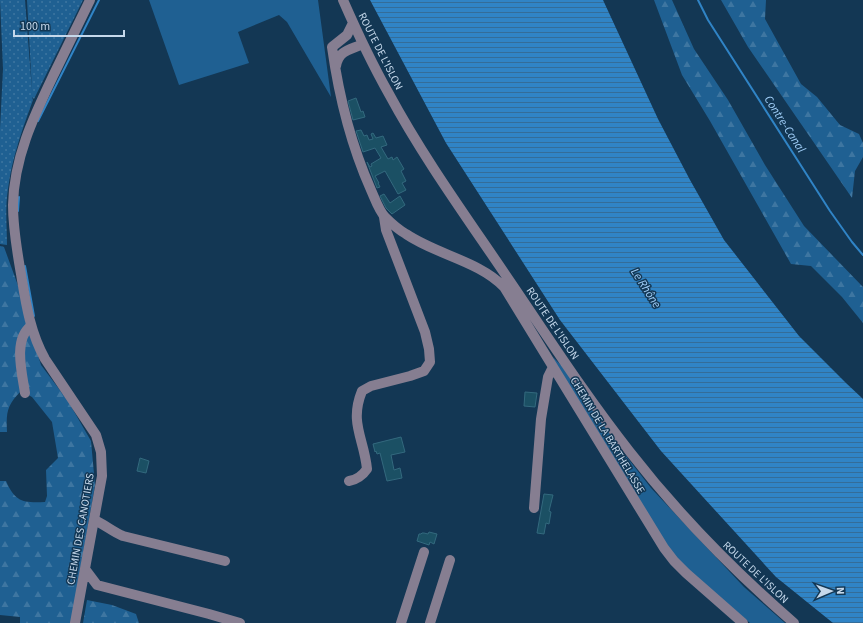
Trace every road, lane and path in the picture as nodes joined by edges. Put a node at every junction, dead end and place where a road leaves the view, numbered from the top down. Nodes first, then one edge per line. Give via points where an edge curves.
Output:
1 (90, 0) edge
2 (343, 0) edge
3 (353, 23) junction
4 (363, 44) junction
5 (335, 72) junction
6 (384, 217) junction
7 (31, 326) junction
8 (553, 367) junction
9 (25, 393) dead end
10 (349, 481) dead end
11 (534, 508) dead end
12 (94, 520) junction
13 (424, 552) dead end
14 (450, 560) dead end
15 (225, 561) dead end
16 (85, 569) junction
17 (75, 623) edge
18 (240, 623) edge
19 (402, 623) edge
20 (430, 623) edge
21 (743, 623) edge
22 (794, 623) edge

1 - 7 street, CHEMIN DES CANOTIERS via 39,105 19,158 13,204 14,227
2 - 3 street, ROUTE DE L'ISLON
3 - 4 street, ROUTE DE L'ISLON
3 - 5 street, CHEMIN DE LA BARTHELASSE via 347,35 332,48
4 - 5 street via 340,54
4 - 22 street, ROUTE DE L'ISLON via 389,95 433,167 587,394 629,451 703,538
5 - 6 street, CHEMIN DE LA BARTHELASSE via 361,168
6 - 8 street, CHEMIN DE LA BARTHELASSE via 407,235 480,268 497,280
6 - 10 street via 386,230 425,332 430,362 424,371 362,391 356,418 367,469 363,475
7 - 9 street via 25,330 20,345
7 - 12 street, CHEMIN DES CANOTIERS via 38,347 96,435 101,452 102,476
8 - 11 street via 548,377 542,419
8 - 21 street, CHEMIN DE LA BARTHELASSE via 664,548 686,573
12 - 15 street via 123,536
12 - 16 street, CHEMIN DES CANOTIERS
13 - 19 street
14 - 20 street
16 - 17 street, CHEMIN DES CANOTIERS
16 - 18 street via 97,584

